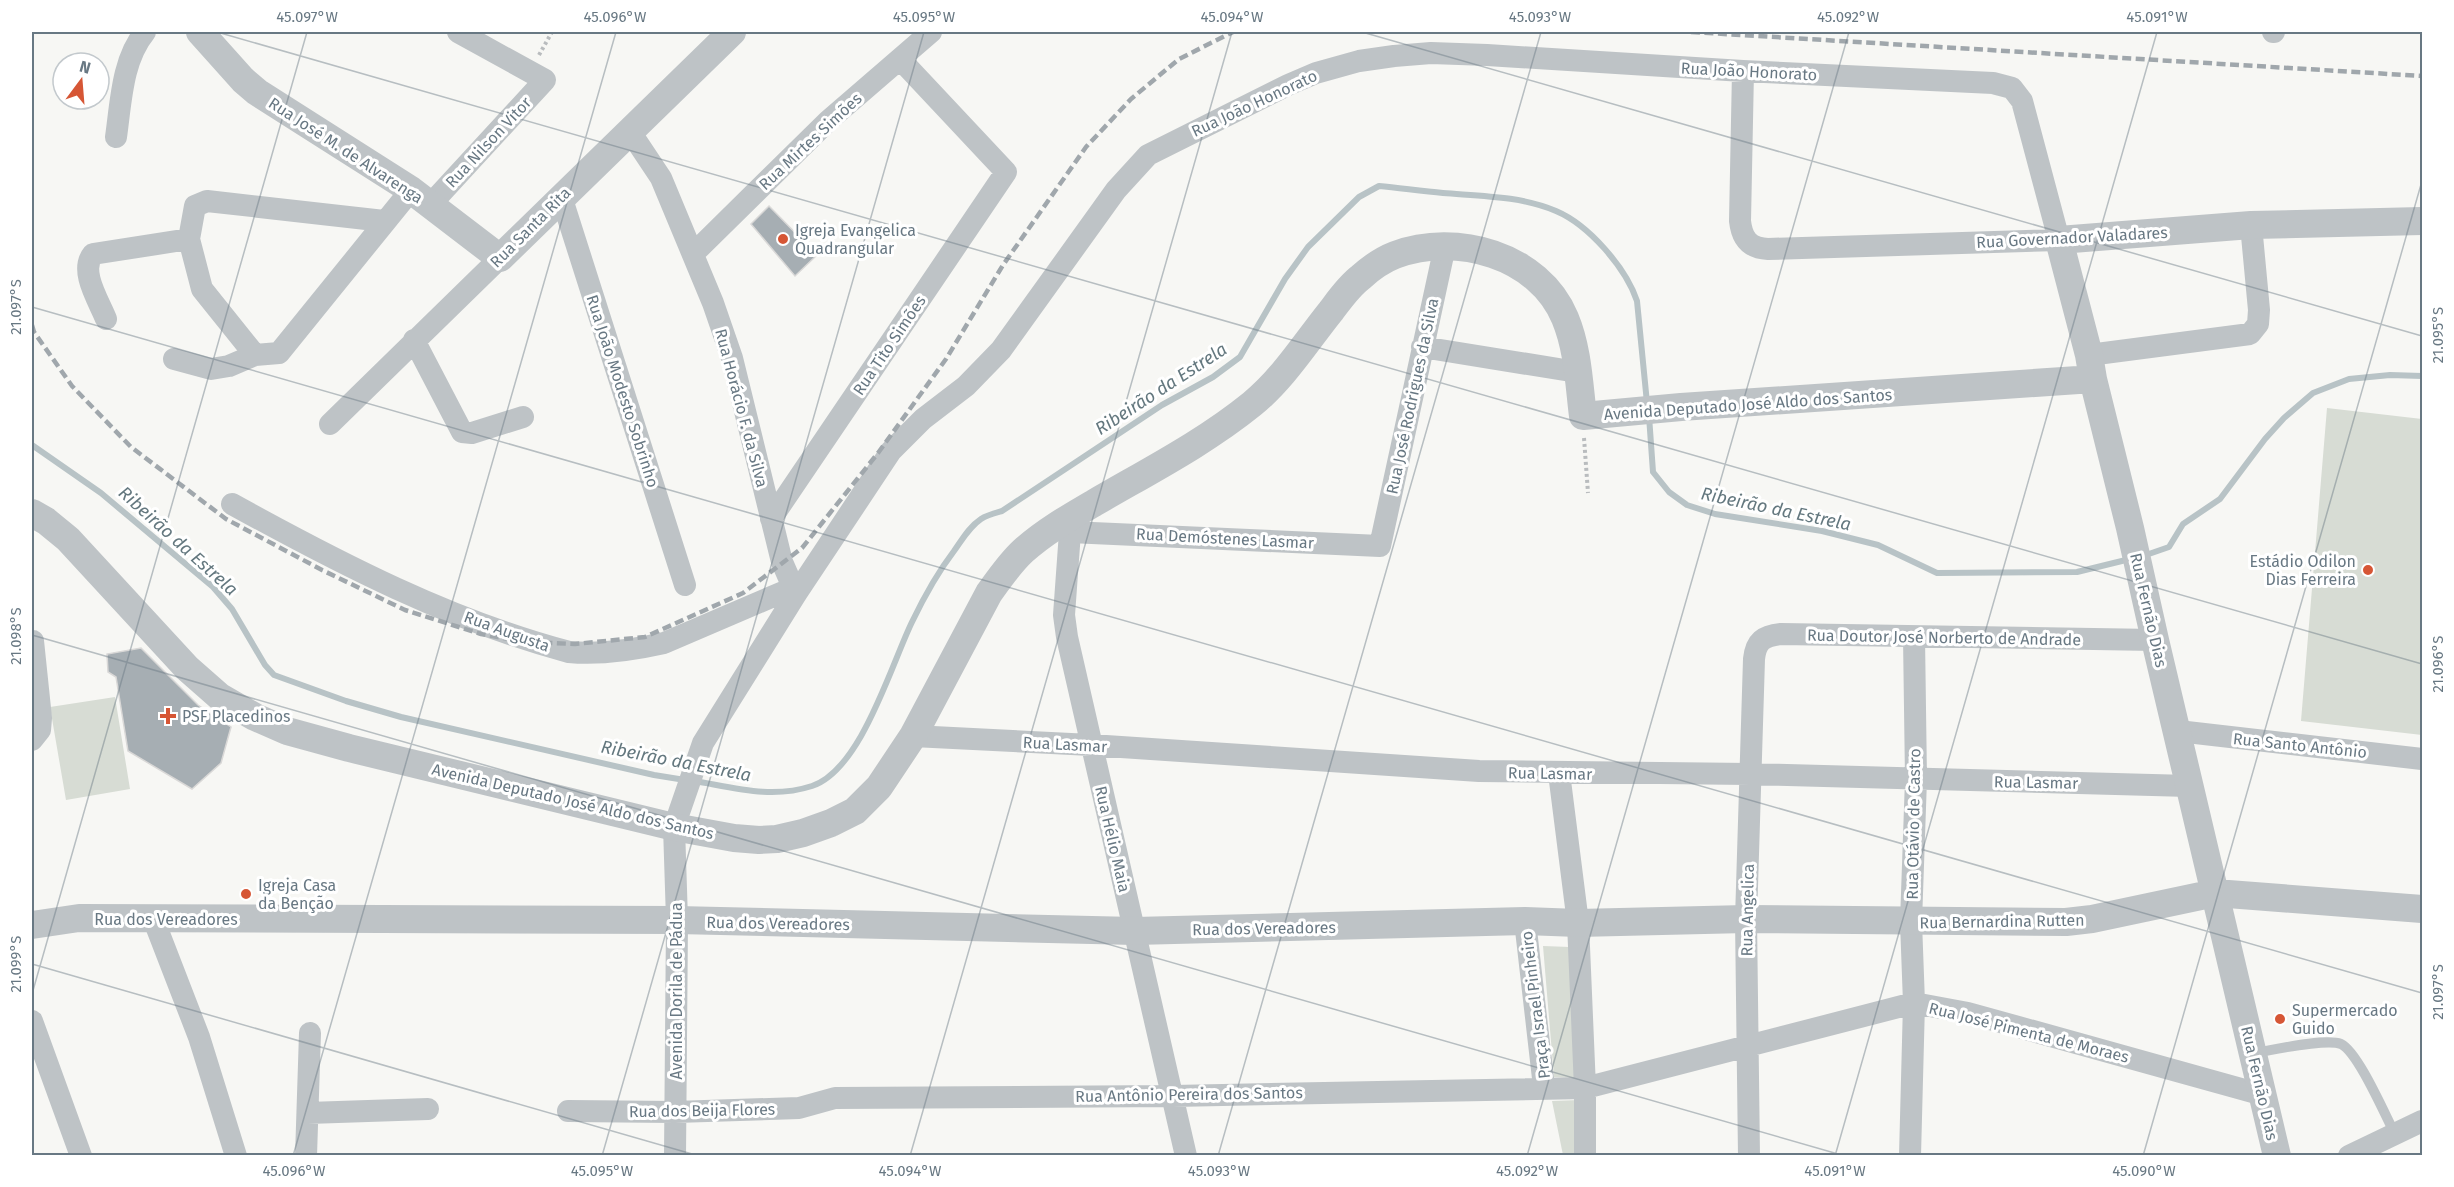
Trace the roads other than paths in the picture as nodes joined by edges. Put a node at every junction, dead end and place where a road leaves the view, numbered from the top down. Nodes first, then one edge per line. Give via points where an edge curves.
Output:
1 (145, 32) edge
2 (200, 32) edge
3 (458, 32) edge
4 (732, 32) edge
5 (931, 32) edge
6 (900, 58) junction
7 (1743, 71) junction
8 (1993, 83) joint
9 (629, 130) junction
10 (116, 137) dead end
11 (561, 196) junction
12 (420, 197) junction
13 (384, 221) junction
14 (2422, 221) edge
15 (2251, 225) junction
16 (189, 239) junction
17 (2059, 240) junction
18 (1445, 246) junction
19 (694, 254) junction
20 (500, 258) junction
21 (106, 319) dead end
22 (414, 340) junction
23 (1422, 347) junction
24 (255, 355) junction
25 (174, 359) dead end
26 (2091, 367) junction
27 (1577, 372) junction
28 (522, 417) dead end
29 (330, 424) dead end
30 (232, 504) dead end
31 (32, 513) edge
32 (771, 519) junction
33 (1068, 526) junction
34 (1380, 546) joint
35 (685, 585) dead end
36 (796, 594) junction
37 (1914, 637) junction
38 (2155, 640) junction
39 (33, 641) dead end
40 (1754, 664) joint
41 (2178, 731) junction
42 (913, 736) junction
43 (35, 737) edge
44 (1091, 745) junction
45 (2422, 759) edge
46 (1558, 773) junction
47 (1750, 774) junction
48 (1916, 779) junction
49 (2189, 786) junction
50 (675, 821) junction
51 (2215, 893) junction
52 (2422, 909) edge
53 (153, 918) junction
54 (1746, 919) junction
55 (677, 920) junction
56 (1525, 921) junction
57 (1911, 922) junction
58 (1578, 923) junction
59 (32, 925) edge
60 (1135, 931) junction
61 (1914, 1004) junction
62 (32, 1021) edge
63 (310, 1033) dead end
64 (1748, 1047) junction
65 (2253, 1053) junction
66 (1544, 1087) junction
67 (1585, 1088) junction
68 (2263, 1095) junction
69 (1173, 1096) junction
70 (835, 1098) joint
71 (428, 1108) dead end
72 (568, 1110) dead end
73 (675, 1112) junction
74 (308, 1113) junction
75 (2422, 1121) edge
76 (2395, 1134) junction
77 (81, 1155) edge
78 (236, 1155) edge
79 (306, 1155) edge
80 (675, 1155) edge
81 (1185, 1155) edge
82 (1585, 1155) edge
83 (1749, 1155) edge
84 (1910, 1155) edge
85 (2277, 1155) edge
86 (2349, 1155) edge

1 - 10 street via 128,65
2 - 12 street, Rua José M. de Alvarenga via 257,92
3 - 12 street, Rua Nilson Vitor via 537,75
4 - 9 street, Rua Santa Rita
5 - 6 street, Rua Mirtes Simões
6 - 19 street, Rua Mirtes Simões via 828,121
6 - 32 street, Rua Tito Simões via 1006,172
7 - 8 street, Rua João Honorato
7 - 17 street, Rua Governador Valadares via 1740,221 1748,243 1760,249
7 - 36 street, Rua João Honorato via 1487,55 1394,56 1316,73 1157,149 1116,190 996,355 891,451
8 - 17 street, Rua Fernão Dias via 2012,88 2022,101
9 - 11 street, Rua Santa Rita
9 - 19 street, Rua Horácio F. da Silva via 661,178
11 - 20 street, Rua Santa Rita
11 - 35 street, Rua João Modesto Sobrinho
12 - 13 street, Rua Nilson Vitor
12 - 20 street, Rua José M. de Alvarenga
13 - 16 street via 207,201 200,202 193,211
13 - 24 street, Rua Nilson Vitor via 279,353
14 - 15 street, Rua Governador Valadares
15 - 17 street, Rua Governador Valadares
15 - 26 street via 2259,310 2258,324 2250,334
16 - 21 street via 93,254 88,262 88,275
16 - 24 street via 202,290
17 - 26 street, Rua Fernão Dias
18 - 23 street, Rua José Rodrigues da Silva
18 - 27 street, Avenida Deputado José Aldo dos Santos via 1490,253 1508,260 1541,283 1565,318
18 - 33 street, Avenida Deputado José Aldo dos Santos via 1414,249 1376,265 1358,279 1253,403
19 - 32 street, Rua Horácio F. da Silva via 732,358
20 - 22 street, Rua Santa Rita
22 - 28 street via 462,432 472,433
22 - 29 street, Rua Santa Rita
23 - 27 street
23 - 34 street, Rua José Rodrigues da Silva
24 - 25 street, Rua Nilson Vitor via 211,369
26 - 27 street, Avenida Deputado José Aldo dos Santos via 1583,416
26 - 38 street, Rua Fernão Dias
30 - 36 street, Rua Augusta via 435,606 569,652 664,643 783,592
31 - 50 street, Avenida Deputado José Aldo dos Santos via 68,540 187,668 220,698 255,717 286,731 349,748
32 - 36 street, Rua Horácio F. da Silva via 782,562
33 - 34 street, Rua Demóstenes Lasmar
33 - 42 street, Avenida Deputado José Aldo dos Santos via 1023,551 1004,572 960,645
33 - 44 street, Rua Hélio Maia via 1066,637
36 - 50 street, Rua João Honorato via 703,743
37 - 38 street, Rua Doutor José Norberto de Andrade
37 - 40 street, Rua Doutor José Norberto de Andrade via 1767,635 1754,653
37 - 48 street, Rua Otávio de Castro
38 - 41 street, Rua Fernão Dias
39 - 43 street via 41,718
40 - 47 street, Rua Angelica
41 - 45 street, Rua Santo Antônio
41 - 49 street, Rua Fernão Dias
42 - 44 street, Rua Lasmar
42 - 50 street, Avenida Deputado José Aldo dos Santos via 879,787 855,811 803,834 777,839 734,838
44 - 46 street, Rua Lasmar
44 - 60 street, Rua Hélio Maia
46 - 47 street, Rua Lasmar
46 - 58 street
47 - 48 street, Rua Lasmar
47 - 54 street, Rua Angelica
48 - 49 street, Rua Lasmar
48 - 57 street, Rua Otávio de Castro
49 - 51 street, Rua Fernão Dias
50 - 55 street, Avenida Dorila de Pádua
51 - 52 street, Rua Bernardina Rutten
51 - 57 street, Rua Bernardina Rutten via 2092,920
51 - 65 street, Rua Fernão Dias
53 - 55 street, Rua dos Vereadores
53 - 59 street, Rua dos Vereadores via 79,918
53 - 78 street via 199,1037
54 - 57 street, Rua Bernardina Rutten
54 - 58 street, Rua Bernardina Rutten
54 - 64 street, Rua Angelica
55 - 60 street, Rua dos Vereadores
55 - 73 street, Avenida Dorila de Pádua
56 - 58 street, Praça Israel Pinheiro
56 - 60 street, Rua dos Vereadores
56 - 66 street, Praça Israel Pinheiro
57 - 61 street, Rua Otávio de Castro
58 - 67 street
60 - 69 street, Rua Hélio Maia
61 - 64 street, Rua José Pimenta de Moraes
61 - 68 street, Rua José Pimenta de Moraes via 1968,1013
61 - 84 street, Rua Otávio de Castro
62 - 77 street
63 - 74 street
64 - 67 street, Rua José Pimenta de Moraes
64 - 83 street, Rua Angelica
65 - 68 street, Rua Fernão Dias
65 - 76 lane via 2323,1043 2341,1045 2360,1066
66 - 67 street, Praça Israel Pinheiro
66 - 69 street, Rua Antônio Pereira dos Santos
67 - 82 street
68 - 85 street, Rua Fernão Dias
69 - 70 street, Rua Antônio Pereira dos Santos
69 - 81 street, Rua Hélio Maia
70 - 73 street, Rua dos Beija Flores via 799,1108
71 - 74 street
72 - 73 street, Rua dos Beija Flores
73 - 80 street, Avenida Dorila de Pádua
74 - 79 street
75 - 76 street
76 - 86 street

